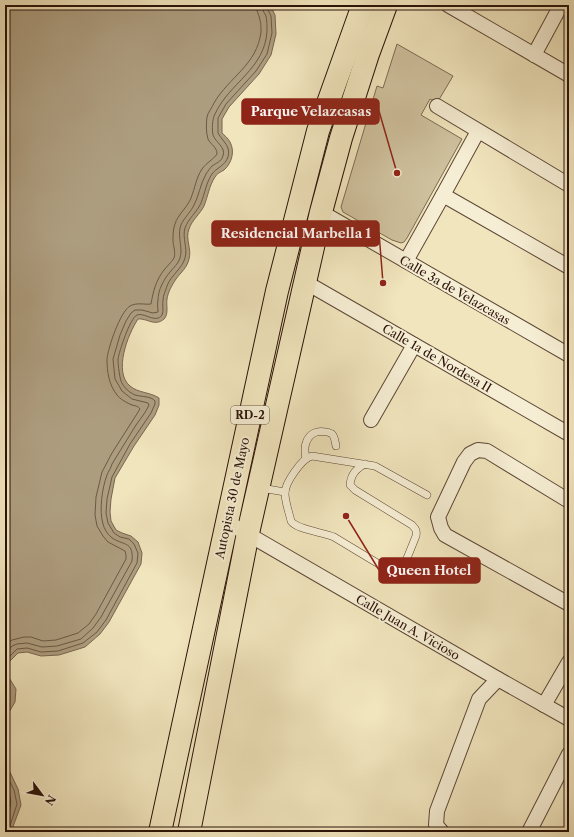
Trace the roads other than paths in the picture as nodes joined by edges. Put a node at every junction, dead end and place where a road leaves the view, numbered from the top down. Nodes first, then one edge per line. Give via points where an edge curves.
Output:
1 (363, 5) edge
2 (386, 5) edge
3 (448, 5) edge
4 (561, 5) edge
5 (465, 10) edge
6 (534, 55) junction
7 (569, 75) edge
8 (437, 106) dead end
9 (478, 131) junction
10 (569, 185) edge
11 (443, 195) junction
12 (321, 212) junction
13 (406, 261) junction
14 (569, 267) edge
15 (305, 282) junction
16 (414, 345) junction
17 (569, 355) edge
18 (371, 420) dead end
19 (569, 434) edge
20 (336, 446) dead end
21 (306, 459) junction
22 (365, 464) junction
23 (258, 487) junction
24 (285, 492) junction
25 (427, 495) dead end
26 (569, 501) edge
27 (227, 522) junction
28 (248, 533) junction
29 (569, 604) edge
30 (569, 662) edge
31 (498, 679) junction
32 (544, 705) junction
33 (569, 719) edge
34 (569, 754) edge
35 (160, 832) edge
36 (189, 832) edge
37 (442, 832) edge
38 (529, 832) edge

1 - 27 highway, Autopista 30 de Mayo / RD-2 via 316,139 277,291
2 - 12 highway, Autopista 30 de Mayo / RD-2 via 341,138
3 - 5 street
4 - 6 street
5 - 6 street
6 - 7 street
8 - 9 street
9 - 10 street
9 - 11 street
11 - 13 street
11 - 14 street
12 - 13 street, Calle 3a de Velazcasas
12 - 15 highway, Autopista 30 de Mayo / RD-2
13 - 17 street, Calle 3a de Velazcasas
15 - 16 street, Calle 1a de Nordesa II
15 - 23 highway, Autopista 30 de Mayo / RD-2
16 - 18 street
16 - 19 street, Calle 1a de Nordesa II
20 - 21 lane via 332,435 326,432 314,433 306,444
21 - 22 lane via 312,456
21 - 24 lane via 293,475
22 - 24 lane via 354,472 350,484 355,490 415,528 416,536 401,573 392,572 334,537 293,524
22 - 25 lane via 375,466
23 - 24 lane
23 - 28 highway, Autopista 30 de Mayo / RD-2
26 - 29 street via 487,451 478,450 470,454 464,462 438,517 445,535
27 - 28 street, Calle Juan A. Vicioso
27 - 35 highway, Autopista 30 de Mayo / RD-2
28 - 31 street, Calle Juan A. Vicioso
28 - 36 highway, Autopista 30 de Mayo / RD-2
30 - 32 street
31 - 32 street, Calle Juan A. Vicioso
31 - 37 street via 479,699 437,811 436,825
32 - 33 street, Calle Juan A. Vicioso
34 - 38 street

